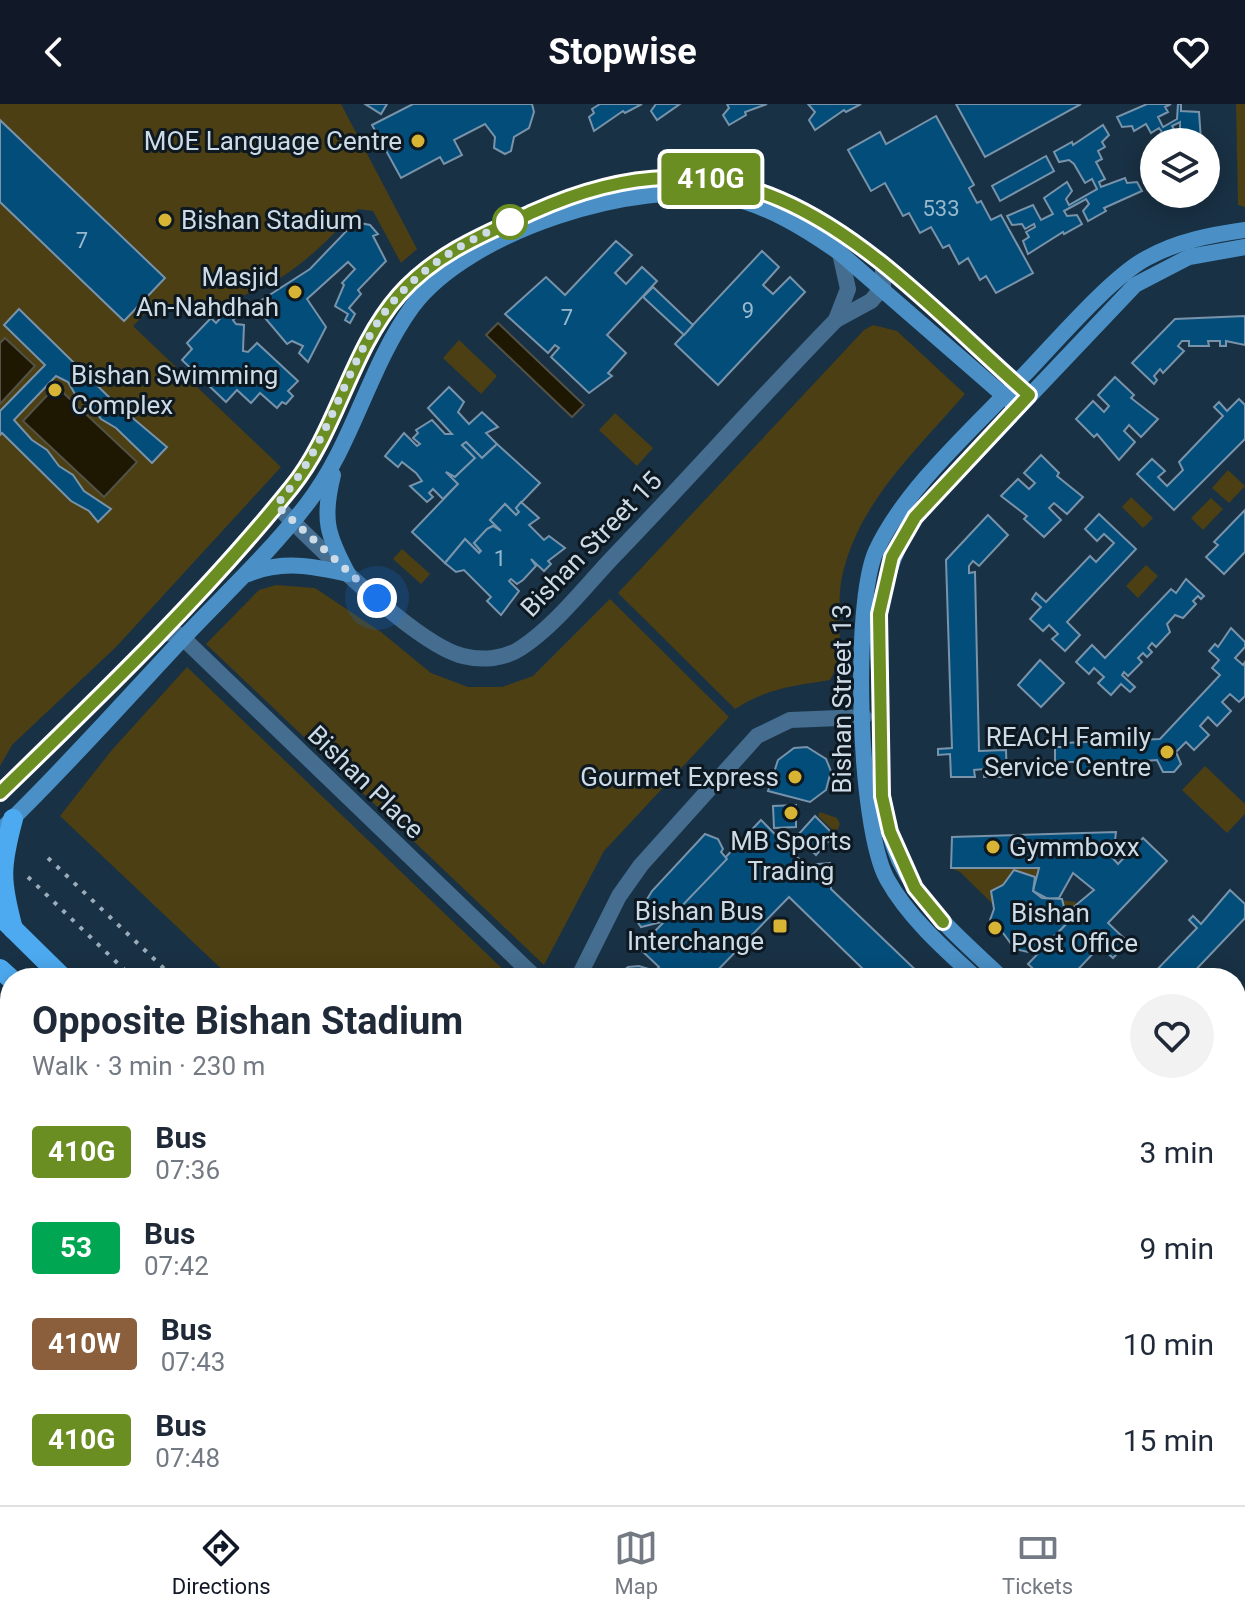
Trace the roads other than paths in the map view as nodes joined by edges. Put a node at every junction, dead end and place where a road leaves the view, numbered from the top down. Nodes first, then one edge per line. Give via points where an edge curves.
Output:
1 (1245, 230) edge
2 (1245, 247) edge
3 (840, 253) junction
4 (883, 263) junction
5 (883, 287) junction
6 (836, 320) junction
7 (1017, 395) junction
8 (338, 454) junction
9 (276, 505) junction
10 (292, 521) junction
11 (348, 574) junction
12 (242, 577) junction
13 (159, 635) junction
14 (183, 638) junction
15 (864, 717) junction
16 (0, 793) edge
17 (7, 825) edge
18 (7, 923) edge
19 (53, 968) edge
20 (526, 968) edge
21 (583, 968) edge
22 (975, 968) edge
23 (978, 968) edge

1 - 7 street, Bishan Street 13 via 1182,243 1130,269
2 - 7 street, Bishan Street 13 via 1189,257 1147,277
3 - 5 street
3 - 6 street, Bishan Street 15 via 848,289
3 - 8 street via 765,209 692,192 643,195 501,240 443,275 412,308 379,364
4 - 5 street
4 - 7 street
4 - 9 street via 817,216 737,183 695,177 646,179 552,203 448,252 399,296 374,327 307,466
5 - 6 street, Bishan Street 15 via 871,301
5 - 7 street
6 - 11 street, Bishan Street 15 via 598,574 518,650 488,659 447,650
7 - 15 street, Bishan Street 13 via 900,508 876,552 863,611
7 - 23 street, Bishan Street 13 via 915,517 892,557 879,614 882,796 890,832 915,888
8 - 10 street
8 - 11 street via 325,516
9 - 10 street, Bishan Street 15
9 - 13 street
10 - 11 street, Bishan Street 15
10 - 12 street
11 - 12 street via 294,564 268,566
12 - 14 street
13 - 14 street via 174,632
13 - 16 street
14 - 17 street
14 - 20 street, Bishan Place
15 - 21 street via 790,720 757,736 641,865
15 - 22 street, Bishan Street 13 via 864,787 886,878 929,934
17 - 18 main road via 1,873
18 - 19 main road

